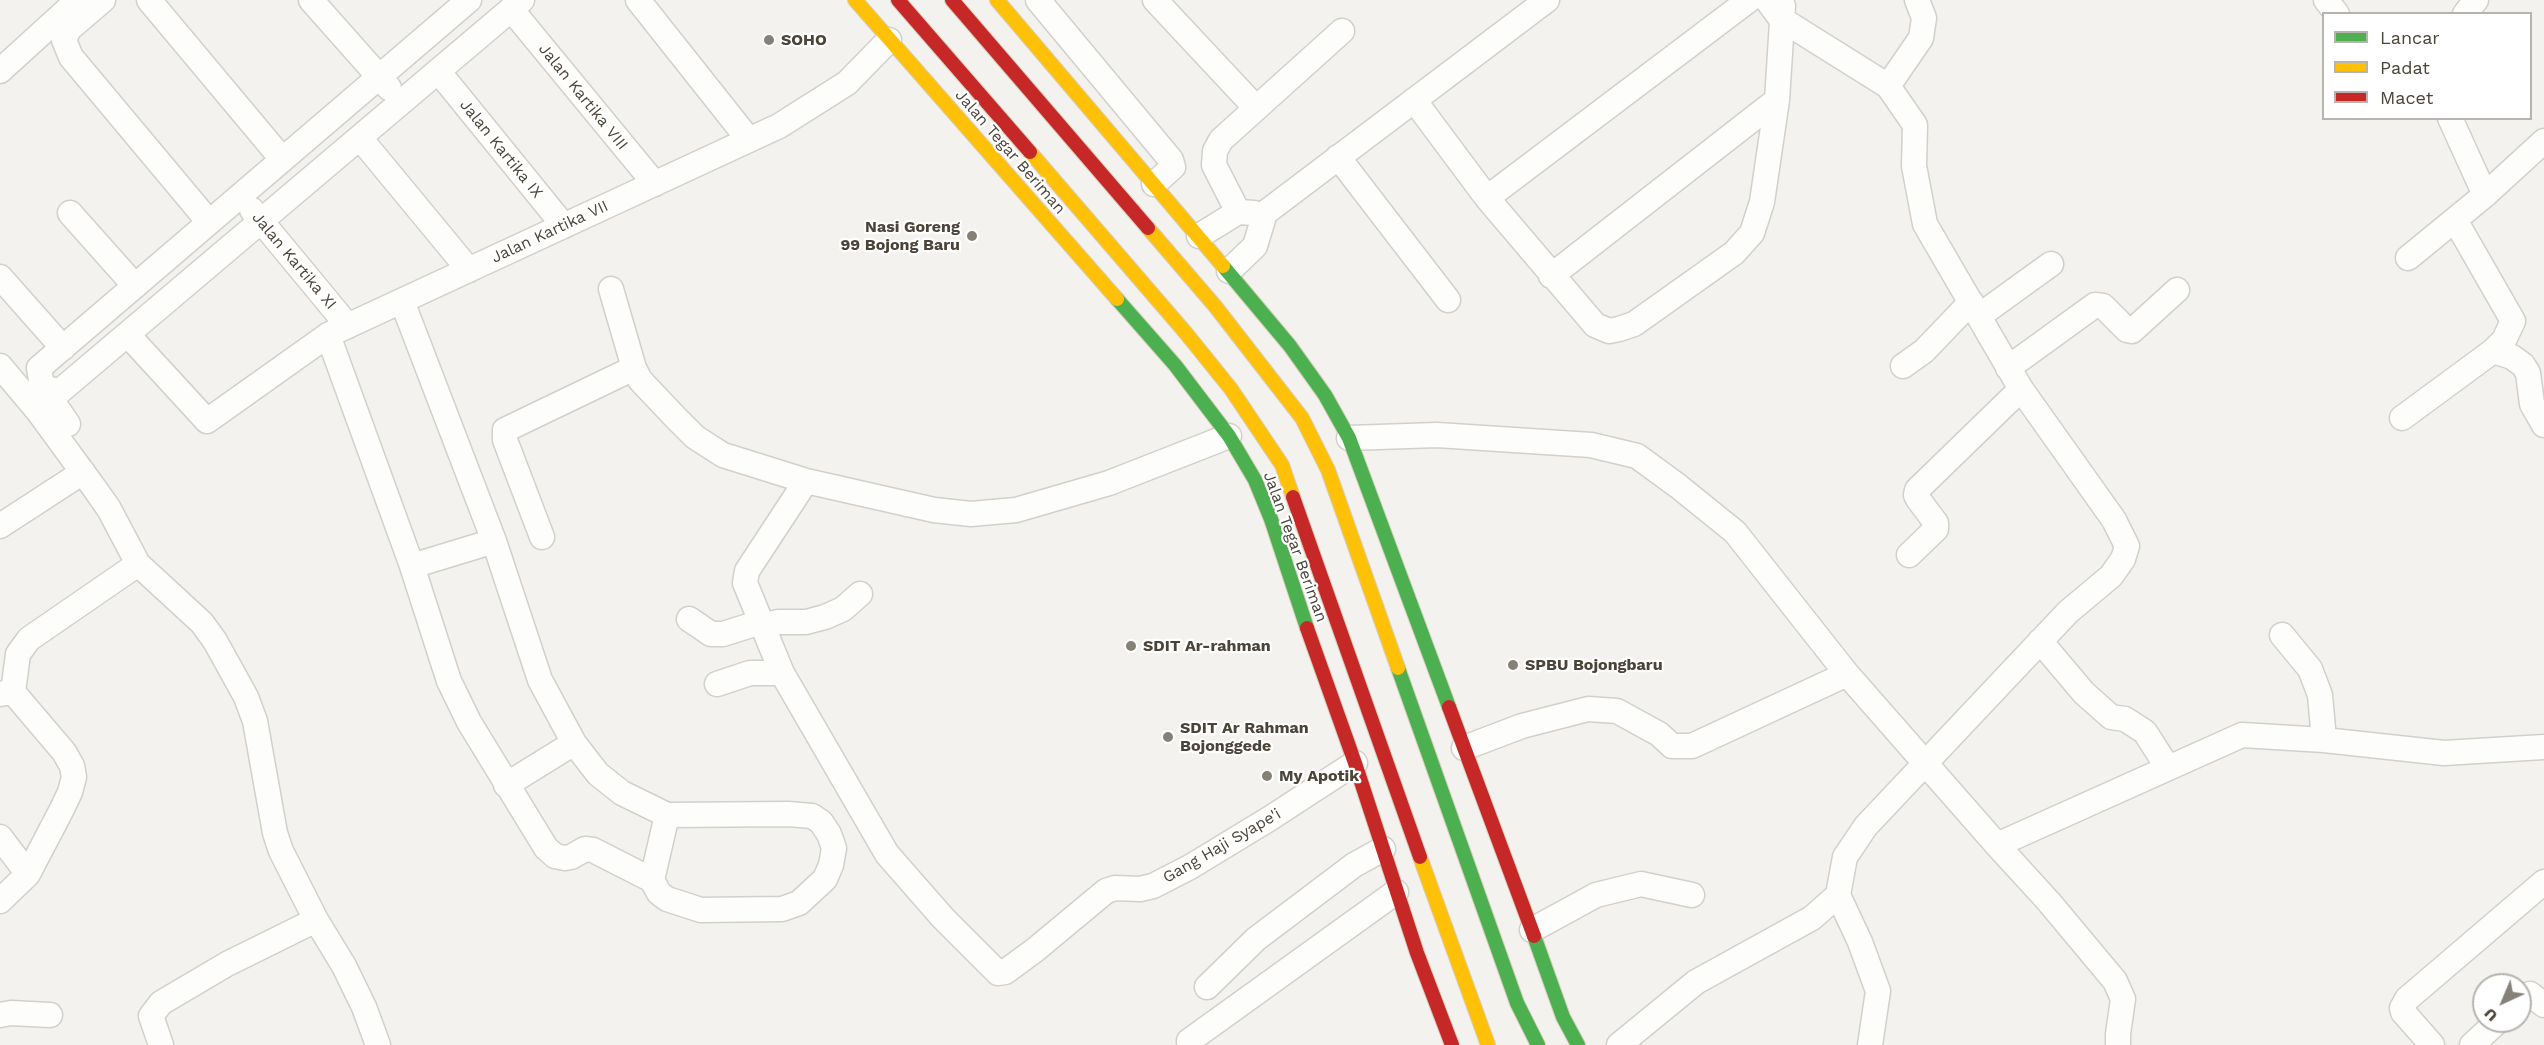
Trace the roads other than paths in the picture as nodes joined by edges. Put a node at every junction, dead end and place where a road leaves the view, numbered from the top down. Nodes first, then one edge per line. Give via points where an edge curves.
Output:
1 (78, 0) edge
2 (103, 0) edge
3 (149, 0) edge
4 (311, 0) edge
5 (469, 0) edge
6 (638, 0) edge
7 (855, 0) edge
8 (898, 0) edge
9 (952, 0) edge
10 (1038, 0) edge
11 (1155, 0) edge
12 (1547, 0) edge
13 (1749, 0) edge
14 (1917, 0) edge
15 (2326, 0) edge
16 (2476, 0) edge
17 (517, 5) edge
18 (1777, 6) edge
19 (987, 10) edge
20 (2335, 12) edge
21 (2467, 12) edge
22 (1342, 31) dead end
23 (889, 40) junction
24 (1083, 55) junction
25 (927, 59) junction
26 (0, 71) edge
27 (438, 71) junction
28 (379, 77) junction
29 (1062, 77) junction
30 (1888, 87) junction
31 (1414, 100) junction
32 (1777, 100) junction
33 (402, 102) junction
34 (1256, 108) junction
35 (2451, 120) edge
36 (360, 138) junction
37 (749, 140) junction
38 (2544, 141) edge
39 (1338, 157) junction
40 (282, 159) junction
41 (655, 184) junction
42 (1154, 184) junction
43 (2485, 195) junction
44 (240, 196) junction
45 (1487, 198) junction
46 (1238, 212) junction
47 (70, 213) dead end
48 (1265, 213) junction
49 (2456, 220) junction
50 (209, 222) junction
51 (261, 222) junction
52 (564, 226) junction
53 (1199, 236) junction
54 (2408, 258) dead end
55 (2051, 264) dead end
56 (469, 270) junction
57 (1229, 271) junction
58 (1551, 276) junction
59 (0, 277) edge
60 (135, 286) junction
61 (611, 289) dead end
62 (2177, 290) dead end
63 (1448, 300) dead end
64 (402, 301) junction
65 (1975, 309) junction
66 (338, 331) junction
67 (128, 335) junction
68 (63, 348) junction
69 (2493, 351) junction
70 (0, 366) edge
71 (1903, 366) dead end
72 (634, 368) junction
73 (2008, 368) junction
74 (2536, 370) edge
75 (2021, 389) junction
76 (34, 392) junction
77 (2402, 418) dead end
78 (2544, 425) edge
79 (1229, 436) junction
80 (1348, 438) junction
81 (89, 480) junction
82 (806, 481) junction
83 (0, 526) edge
84 (542, 537) dead end
85 (494, 541) junction
86 (1909, 555) dead end
87 (138, 564) junction
88 (412, 566) junction
89 (860, 594) dead end
90 (689, 619) dead end
91 (762, 624) junction
92 (2282, 635) dead end
93 (2040, 641) junction
94 (1409, 649) junction
95 (782, 673) junction
96 (1339, 674) junction
97 (1847, 674) junction
98 (717, 684) dead end
99 (6, 693) edge
100 (2324, 740) junction
101 (574, 743) junction
102 (2544, 747) edge
103 (1464, 748) junction
104 (1355, 763) junction
105 (1925, 763) junction
106 (2168, 768) junction
107 (506, 784) junction
108 (667, 815) junction
109 (0, 837) edge
110 (1997, 845) junction
111 (1383, 849) junction
112 (28, 874) junction
113 (652, 880) junction
114 (2544, 882) edge
115 (1396, 892) junction
116 (1692, 895) dead end
117 (1838, 896) junction
118 (0, 901) edge
119 (316, 920) junction
120 (1532, 930) junction
121 (1207, 987) dead end
122 (2532, 996) edge
123 (2544, 1005) edge
124 (0, 1015) edge
125 (50, 1015) dead end
126 (2485, 1033) edge
127 (1189, 1041) dead end
128 (161, 1045) edge
129 (378, 1045) edge
130 (1452, 1045) edge
131 (1488, 1045) edge
132 (1538, 1045) edge
133 (1578, 1045) edge
134 (1619, 1045) edge
135 (1870, 1045) edge
136 (2118, 1045) edge
137 (2432, 1045) edge
138 (2472, 1045) edge

1 - 26 street
2 - 50 street via 69,29 64,40 71,57
3 - 40 street
4 - 28 street
5 - 28 street
6 - 37 street
7 - 23 main road, Jalan Tegar Beriman
8 - 25 main road, Jalan Tegar Beriman
9 - 19 main road
10 - 24 street
11 - 34 street
12 - 31 street
13 - 45 street
14 - 30 street via 1924,18 1921,38
15 - 20 street
16 - 21 street
17 - 27 street
17 - 41 street, Jalan Kartika VIII
18 - 30 street
18 - 32 street
19 - 29 main road
19 - 94 main road via 1211,309 1264,367 1307,429
22 - 34 street
23 - 25 main road, Jalan Tegar Beriman
23 - 37 street, Jalan Kartika VII via 847,82 779,126
24 - 29 street
24 - 42 street via 1171,160 1173,167
25 - 79 main road, Jalan Tegar Beriman
25 - 96 main road, Jalan Tegar Beriman via 1188,329 1238,398 1282,465
27 - 33 street
27 - 52 street, Jalan Kartika IX
28 - 33 street
28 - 40 street
29 - 42 main road
30 - 65 street via 1916,125 1914,166 1925,224
31 - 39 street
31 - 45 street
32 - 58 street
32 - 58 street via 1762,202 1752,233 1734,253 1634,324 1609,331 1595,325
33 - 36 street
34 - 46 street via 1221,140 1215,151 1214,165
35 - 43 street
36 - 51 street
36 - 56 street
37 - 41 street, Jalan Kartika VII
38 - 43 street
39 - 48 street
39 - 63 street
40 - 44 street
41 - 52 street, Jalan Kartika VII
42 - 53 main road
43 - 49 street
44 - 50 street
44 - 51 street, Jalan Kartika XI
45 - 58 street
46 - 48 street
46 - 53 street
47 - 60 street
48 - 57 street via 1255,246
49 - 54 street
49 - 69 street via 2513,321 2504,340
50 - 60 street
51 - 66 street, Jalan Kartika XI
51 - 67 street
52 - 56 street, Jalan Kartika VII
53 - 57 main road
55 - 65 street
56 - 64 street, Jalan Kartika VII
57 - 80 main road via 1325,395
59 - 68 street
60 - 68 street
61 - 72 street
62 - 73 street via 2132,331 2103,306 2095,305
64 - 66 street, Jalan Kartika VII
64 - 85 street
65 - 71 street
65 - 73 street
66 - 67 street, Jalan Kartika VII via 207,421
66 - 88 street, Jalan Kartika XI
67 - 76 street via 59,392
68 - 76 street via 39,368
69 - 74 street
69 - 77 street
70 - 76 street
72 - 82 street via 640,380 695,437 723,455
72 - 84 street via 505,430 505,440
73 - 75 street
74 - 78 street via 2532,404
75 - 86 street via 1917,490 1918,499 1936,523 1936,529
75 - 93 street via 2115,520 2127,546 2111,576
76 - 81 street via 84,449
79 - 82 street via 1109,483 1016,510 971,514 934,510
79 - 96 main road, Jalan Tegar Beriman via 1256,480
80 - 94 main road
80 - 97 street via 1437,435 1510,439 1591,445 1637,456 1735,532
81 - 83 street
81 - 87 street
82 - 91 street via 747,571 746,583
85 - 88 street
85 - 101 street via 540,680
87 - 99 street via 22,646
87 - 119 street via 202,623 246,697 261,747 275,833
88 - 107 street, Jalan Kartika XI via 449,681
89 - 91 street via 843,609 825,617
90 - 91 street via 711,634
91 - 95 street
92 - 100 street via 2310,669 2320,695
93 - 105 street
93 - 106 street via 2084,693 2111,717 2125,719 2145,732
94 - 103 main road
94 - 132 main road via 1517,1003
95 - 98 street via 750,673
95 - 104 street, Gang Haji Syape'i via 887,854 998,973 1035,950 1106,891 1153,886 1259,825
96 - 104 main road, Jalan Tegar Beriman
96 - 131 main road, Jalan Tegar Beriman
97 - 103 street via 1692,746 1672,746 1659,734 1617,711 1588,709 1522,726
97 - 105 street
99 - 112 street via 64,752 74,777
100 - 102 street via 2444,753
100 - 106 street via 2242,735
101 - 107 street
101 - 108 street via 598,774 622,793
103 - 120 main road
104 - 111 main road, Jalan Tegar Beriman
105 - 110 street
105 - 117 street via 1866,826 1850,849
106 - 110 street
107 - 113 street, Jalan Kartika XI via 555,856 571,857 585,849 592,850
108 - 113 street
108 - 113 street via 812,816 830,834 834,848 831,865 825,879 810,895 782,909 701,910 667,899
109 - 112 street
110 - 136 street via 2115,981 2123,999
111 - 115 main road, Jalan Tegar Beriman
111 - 121 street via 1354,865 1256,939
112 - 118 street
114 - 137 street via 2407,999 2403,1012
115 - 127 street
115 - 130 main road, Jalan Tegar Beriman
116 - 120 street via 1641,884 1596,895
117 - 134 street via 1812,918 1696,982
117 - 135 street via 1878,991
119 - 128 street via 227,964 161,1003 150,1016
119 - 129 street via 344,966
120 - 133 main road via 1563,1017
122 - 123 street
124 - 125 street
126 - 138 street

